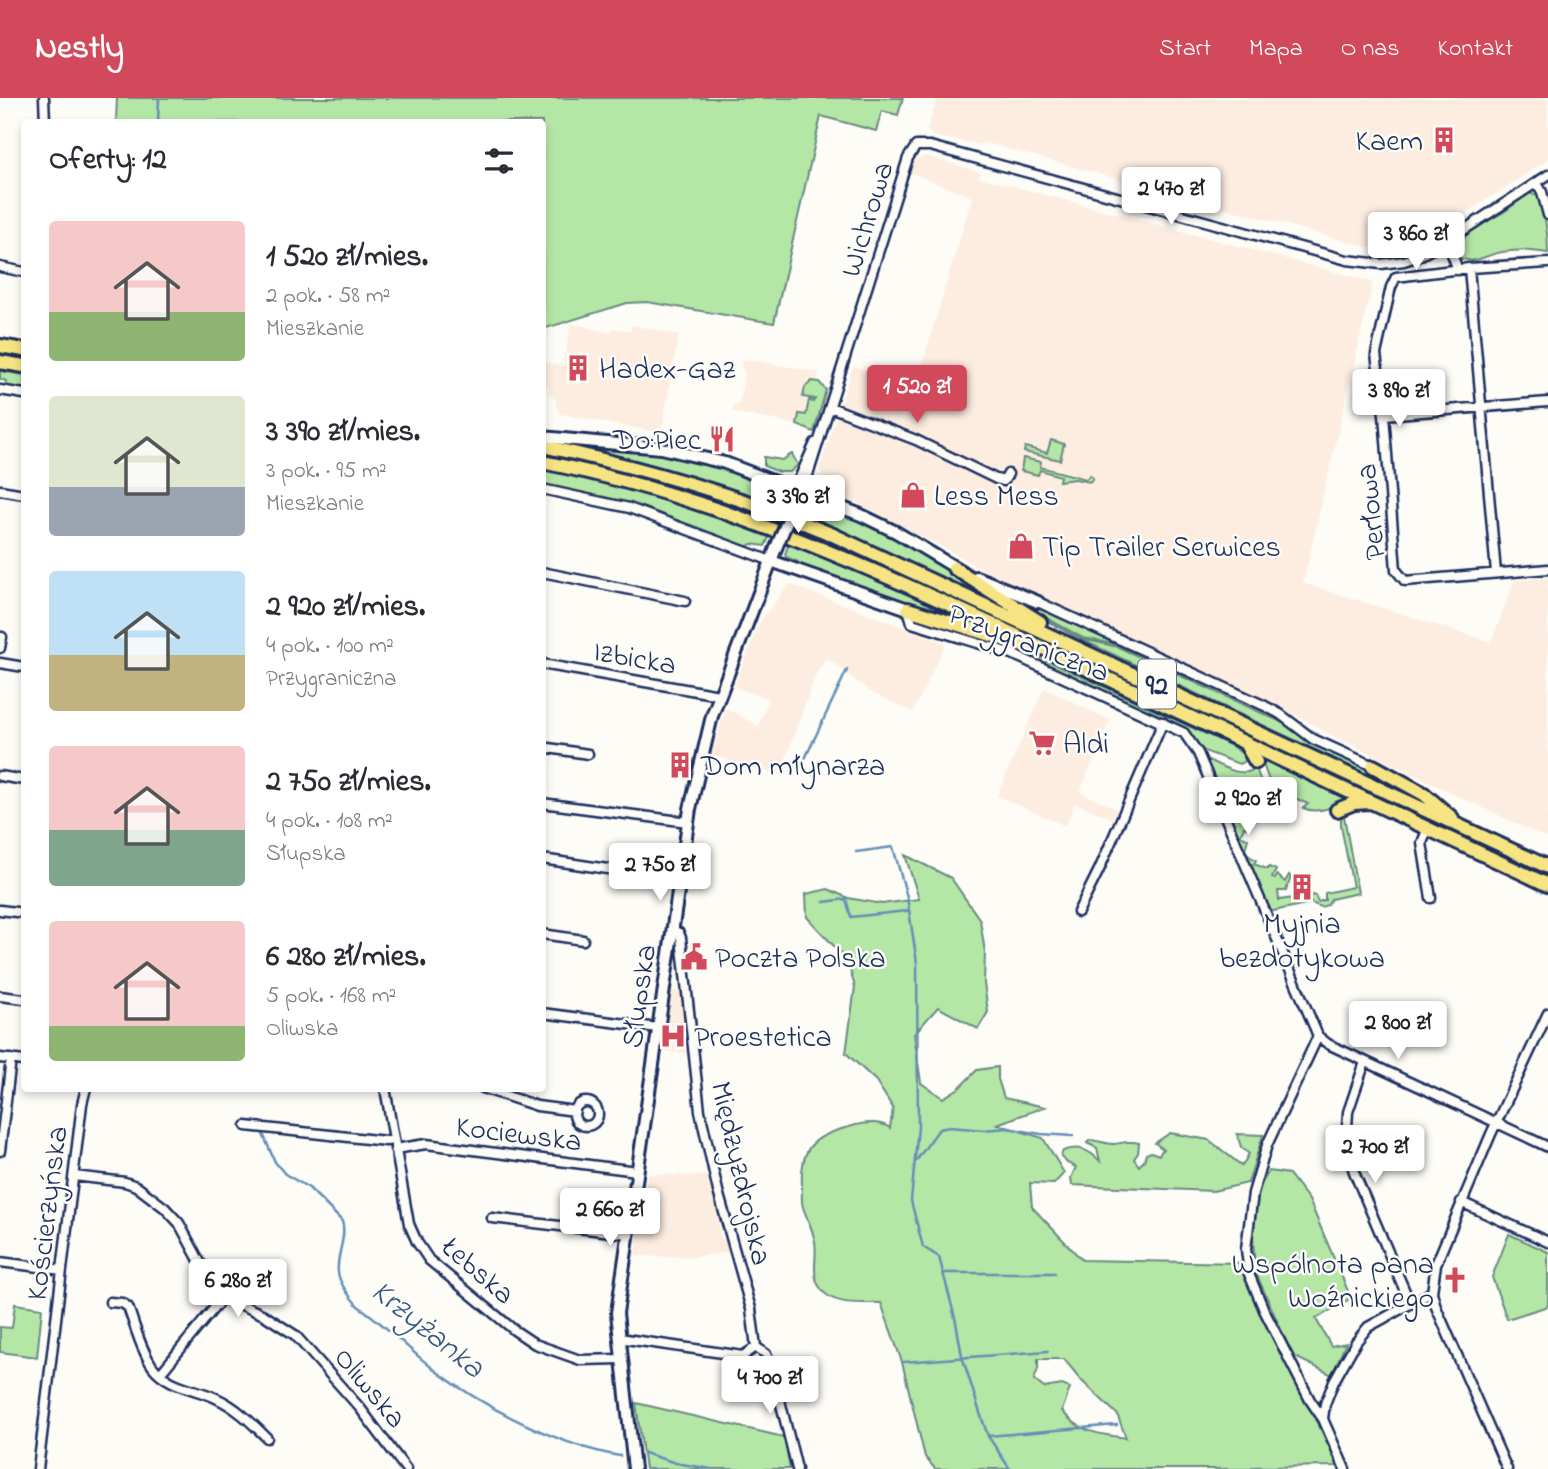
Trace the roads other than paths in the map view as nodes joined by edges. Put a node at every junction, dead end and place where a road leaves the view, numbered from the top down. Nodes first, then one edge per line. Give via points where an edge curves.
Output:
1 (44, 98) edge
2 (45, 119) edge
3 (1548, 176) edge
4 (1537, 183) junction
5 (1548, 215) edge
6 (1447, 241) junction
7 (1548, 263) edge
8 (0, 267) edge
9 (1469, 268) junction
10 (1458, 270) junction
11 (21, 271) edge
12 (0, 346) edge
13 (21, 350) edge
14 (0, 362) edge
15 (21, 366) edge
16 (0, 390) edge
17 (21, 394) edge
18 (1548, 402) edge
19 (1480, 406) junction
20 (830, 407) junction
21 (1384, 415) junction
22 (546, 437) edge
23 (546, 447) edge
24 (546, 463) edge
25 (1008, 474) dead end
26 (0, 490) edge
27 (546, 490) edge
28 (799, 490) junction
29 (21, 494) edge
30 (771, 561) junction
31 (954, 568) junction
32 (1548, 569) edge
33 (546, 573) edge
34 (1496, 573) junction
35 (685, 601) dead end
36 (1038, 602) joint
37 (908, 609) junction
38 (2, 636) edge
39 (0, 648) edge
40 (1078, 648) junction
41 (1053, 653) junction
42 (0, 663) edge
43 (546, 665) edge
44 (21, 666) edge
45 (719, 695) junction
46 (1163, 722) junction
47 (1245, 743) junction
48 (546, 748) edge
49 (589, 754) dead end
50 (1256, 761) dead end
51 (1373, 766) joint
52 (0, 776) edge
53 (21, 780) edge
54 (1375, 803) junction
55 (546, 804) edge
56 (1337, 810) dead end
57 (688, 822) junction
58 (1462, 827) junction
59 (1428, 828) junction
60 (546, 860) edge
61 (1548, 867) edge
62 (680, 880) junction
63 (1548, 885) edge
64 (1431, 898) dead end
65 (0, 910) edge
66 (1078, 912) dead end
67 (21, 913) edge
68 (672, 930) junction
69 (546, 935) edge
70 (583, 940) dead end
71 (0, 996) edge
72 (21, 999) edge
73 (546, 1014) edge
74 (1547, 1019) edge
75 (658, 1028) junction
76 (1318, 1036) junction
77 (0, 1058) edge
78 (11, 1059) junction
79 (21, 1061) edge
80 (1365, 1062) junction
81 (85, 1092) edge
82 (386, 1092) edge
83 (495, 1092) edge
84 (575, 1111) dead end
85 (1496, 1123) junction
86 (246, 1126) dead end
87 (395, 1144) junction
88 (1548, 1147) edge
89 (0, 1151) edge
90 (637, 1171) junction
91 (74, 1176) junction
92 (1461, 1202) junction
93 (492, 1218) dead end
94 (628, 1234) junction
95 (1548, 1242) edge
96 (0, 1262) edge
97 (62, 1270) junction
98 (1432, 1292) junction
99 (224, 1296) junction
100 (110, 1302) dead end
101 (1410, 1303) junction
102 (619, 1338) junction
103 (756, 1347) junction
104 (622, 1359) junction
105 (160, 1374) junction
106 (1323, 1419) junction
107 (267, 1437) dead end
108 (38, 1469) edge
109 (406, 1469) edge
110 (634, 1469) edge
111 (797, 1469) edge
112 (1345, 1469) edge
113 (1507, 1469) edge

1 - 2 street
3 - 4 street
4 - 5 street
4 - 6 street
6 - 10 street
6 - 20 street, Wichrowa via 1404,261 1373,264 930,146 916,146 908,158
7 - 9 street
8 - 11 street
9 - 10 street
9 - 19 street
10 - 21 street, Perłowa via 1400,275 1393,282 1376,354
12 - 13 main road
14 - 15 main road
16 - 17 street
18 - 19 street
19 - 21 street
19 - 34 street
20 - 25 street via 916,440 996,479 1003,481
20 - 28 street, Wichrowa
21 - 34 street, Perłowa via 1396,570 1405,580
22 - 28 street via 694,454
23 - 40 main road, 92 via 678,481 806,524
24 - 41 main road, 92 via 666,493 794,536
26 - 29 street
27 - 30 street via 621,506
28 - 30 street, Słupska, bridge
28 - 31 street via 888,528
30 - 37 street
30 - 45 street, Słupska
31 - 36 street
31 - 40 main road
32 - 34 street
33 - 35 street
36 - 51 street via 1272,710 1309,737
37 - 41 main road
37 - 46 street, Przygraniczna via 912,623 1010,653
38 - 39 street
40 - 58 main road, 92
41 - 47 main road, 92
42 - 44 street
43 - 45 street, Izbicka
45 - 57 street, Słupska
46 - 66 street
46 - 76 street, Przygraniczna via 1184,733 1196,749
47 - 50 main road
47 - 54 main road, 92
48 - 49 street
51 - 58 main road via 1427,797
52 - 53 street
54 - 56 main road via 1357,802
54 - 59 main road, 92
55 - 57 street
57 - 62 street, Słupska
58 - 61 main road, 92
59 - 63 main road, 92
59 - 64 street via 1422,843
60 - 62 street
62 - 68 street, Słupska
65 - 67 street
68 - 75 street, Słupska
68 - 103 street, Międzyzdrojska via 681,938 695,1075 709,1154 751,1309
69 - 70 street
71 - 72 street
73 - 75 street
74 - 85 street
75 - 90 street, Słupska
76 - 80 street
76 - 106 street via 1267,1145 1253,1193 1246,1249 1249,1274 1264,1310
77 - 78 street
78 - 79 street
78 - 89 street
80 - 85 street
80 - 101 street via 1348,1112 1346,1144
81 - 91 street, Kościerzyńska
82 - 87 street, Łebska
83 - 84 street via 537,1106
85 - 88 street
85 - 92 street
86 - 87 street, Kociewska
87 - 90 street, Kociewska
87 - 104 street, Łebska via 409,1224 429,1260 535,1344 580,1360
90 - 94 street, Słupska
91 - 97 street, Kościerzyńska
91 - 99 street, Oliwska via 136,1186 165,1208
92 - 95 street
92 - 98 street via 1436,1264
93 - 94 street
94 - 102 street, Słupska via 617,1313
96 - 97 street
97 - 108 street, Kościerzyńska
98 - 101 street
98 - 113 street
99 - 105 street
99 - 109 street, Oliwska via 295,1335
100 - 105 street via 128,1307 148,1358
101 - 106 street via 1362,1334 1334,1381
102 - 103 street via 744,1357
102 - 104 street, Słupska
103 - 111 street, Międzyzdrojska via 766,1354 776,1378
104 - 110 street, Słupska
105 - 107 street via 231,1406
106 - 112 street

